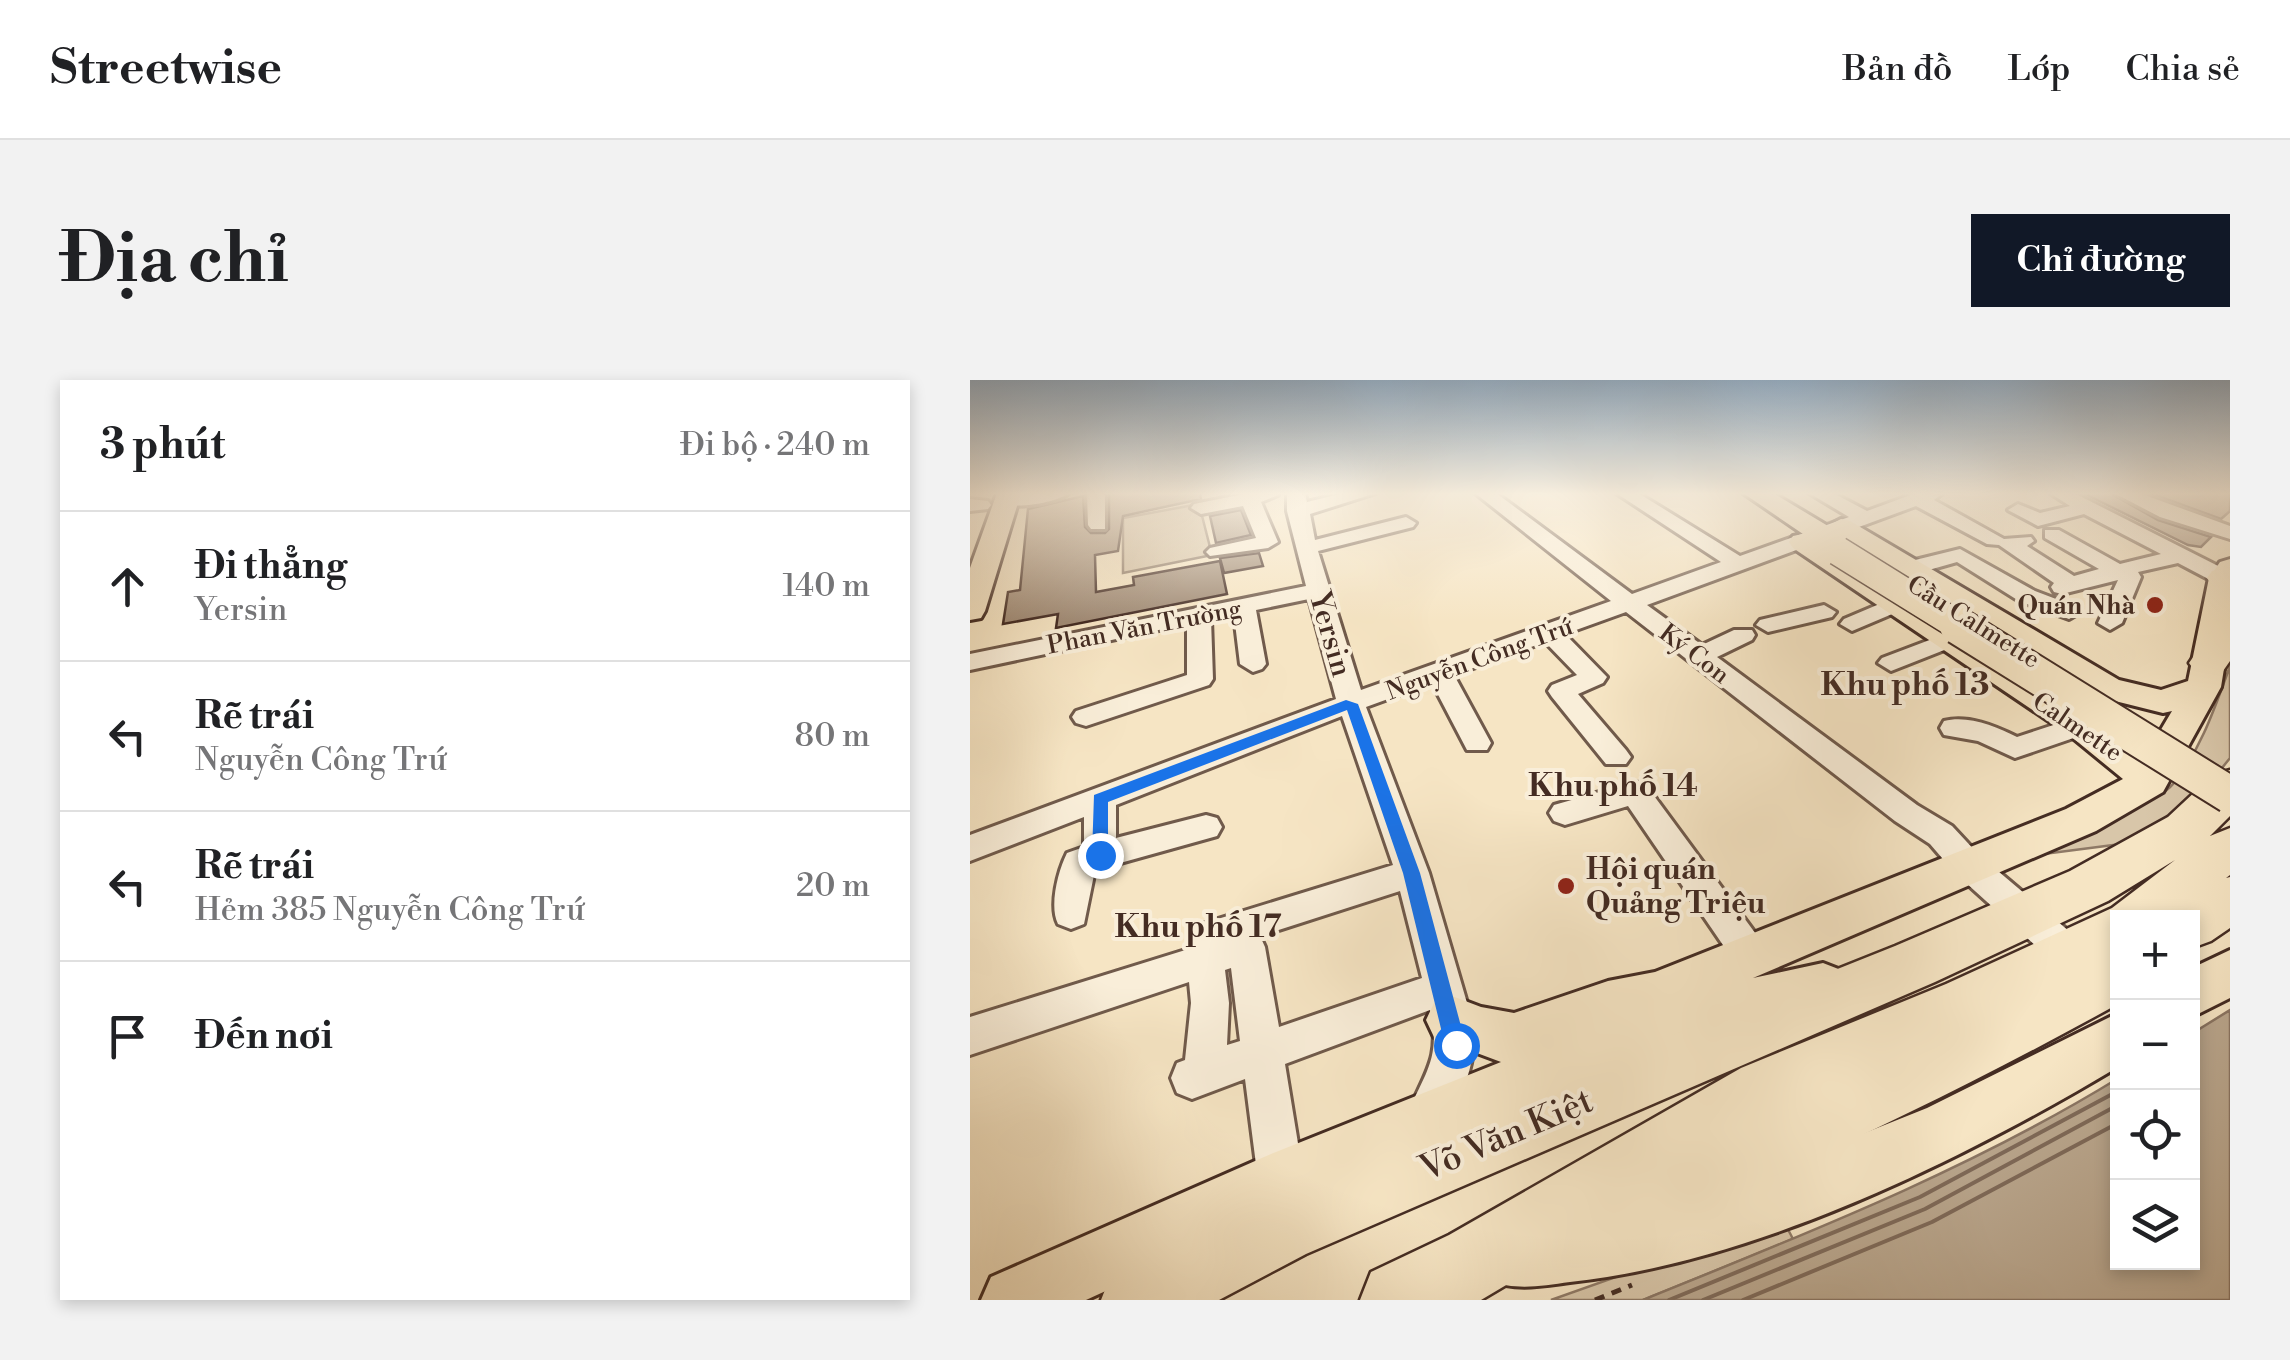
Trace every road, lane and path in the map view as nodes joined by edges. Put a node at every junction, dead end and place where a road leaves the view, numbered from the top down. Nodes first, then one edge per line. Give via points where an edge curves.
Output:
1 (984, 536) edge
2 (1265, 536) edge
3 (1304, 536) edge
4 (1356, 536) edge
5 (1540, 536) edge
6 (1693, 536) edge
7 (2000, 536) edge
8 (2055, 536) edge
9 (2140, 536) edge
10 (1837, 537) junction
11 (2009, 541) junction
12 (1306, 548) junction
13 (1217, 552) dead end
14 (1960, 555) junction
15 (2178, 556) junction
16 (1738, 564) junction
17 (1912, 568) junction
18 (2117, 571) junction
19 (2228, 574) edge
20 (1319, 590) junction
21 (2052, 590) junction
22 (1630, 604) junction
23 (1896, 604) junction
24 (1244, 606) junction
25 (1979, 610) junction
26 (970, 612) edge
27 (1824, 612) dead end
28 (2070, 612) dead end
29 (1199, 615) junction
30 (2110, 623) dead end
31 (1852, 624) dead end
32 (1768, 625) dead end
33 (2230, 631) edge
34 (1548, 632) junction
35 (1744, 635) dead end
36 (1948, 640) junction
37 (1699, 656) junction
38 (970, 662) edge
39 (1252, 664) dead end
40 (1891, 664) dead end
41 (1440, 672) junction
42 (2206, 675) junction
43 (2094, 680) junction
44 (2046, 703) junction
45 (1351, 704) junction
46 (1086, 717) dead end
47 (2081, 725) junction
48 (1954, 728) dead end
49 (1477, 743) dead end
50 (1616, 757) dead end
51 (2230, 778) edge
52 (2148, 782) junction
53 (2230, 788) edge
54 (2230, 795) edge
55 (1100, 799) junction
56 (1564, 814) dead end
57 (1206, 827) dead end
58 (970, 848) edge
59 (2230, 848) edge
60 (1100, 855) junction
61 (1967, 864) junction
62 (1412, 873) junction
63 (2230, 874) edge
64 (2230, 898) edge
65 (2145, 910) edge
66 (2179, 910) edge
67 (1071, 914) dead end
68 (2200, 919) edge
69 (2090, 943) edge
70 (1752, 956) junction
71 (1205, 960) junction
72 (2230, 972) edge
73 (1878, 979) junction
74 (2200, 989) edge
75 (1661, 994) junction
76 (1447, 1004) junction
77 (970, 1013) edge
78 (970, 1036) edge
79 (2110, 1043) edge
80 (1262, 1054) junction
81 (1597, 1054) junction
82 (1429, 1115) junction
83 (1281, 1180) junction
84 (1476, 1262) junction
85 (1014, 1300) edge
86 (1140, 1300) edge
87 (1399, 1300) edge

1 - 26 main road
2 - 13 street via 1268,542
3 - 12 street, Yersin
4 - 12 street
5 - 22 street, Ký Con
6 - 16 street
7 - 11 street
8 - 18 street
9 - 15 street
10 - 16 street, Nguyễn Công Trứ
10 - 17 main road, Calmette
10 - 23 main road, Calmette
10 - 51 main road, Cầu Calmette
10 - 54 main road, Cầu Calmette, bridge
11 - 14 street
11 - 21 street
12 - 20 street, Yersin
14 - 17 street
14 - 21 street
15 - 18 street
15 - 19 street
16 - 22 street, Nguyễn Công Trứ
17 - 25 main road, Calmette
18 - 21 street
18 - 30 street via 2130,577
19 - 42 main road, Võ Văn Kiệt
20 - 24 street, Phan Văn Trường
20 - 45 street, Yersin
21 - 25 street
21 - 28 street via 2038,597
22 - 34 street, Nguyễn Công Trứ
22 - 37 street, Ký Con
23 - 31 street
23 - 36 main road, Calmette
24 - 29 street, Phan Văn Trường
24 - 39 street
25 - 43 main road, Calmette
27 - 32 street
29 - 38 street, Phan Văn Trường
29 - 46 street via 1200,680
33 - 42 highway, Võ Văn Kiệt
34 - 41 street, Nguyễn Công Trứ
34 - 50 street via 1594,677 1561,691
35 - 37 street
36 - 40 street
36 - 44 main road, Calmette
37 - 61 street, Ký Con via 1906,813 1927,840
41 - 45 street, Nguyễn Công Trứ
41 - 49 street
42 - 43 main road, Calmette via 2163,702
42 - 52 main road, Võ Văn Kiệt
43 - 44 main road
44 - 47 main road, Calmette
45 - 55 street, Nguyễn Công Trứ
45 - 62 street, Yersin
47 - 48 street via 2015,748
47 - 52 main road, Calmette
52 - 61 main road, Võ Văn Kiệt via 2081,820
53 - 69 highway, Võ Văn Kiệt via 2185,830 2089,886
55 - 58 street, Nguyễn Công Trứ
55 - 60 street
56 - 70 street via 1635,793
57 - 60 street
59 - 65 highway
60 - 67 street via 1079,862
61 - 69 street, Ký Con
61 - 70 main road, Võ Văn Kiệt
62 - 76 street, Yersin
62 - 77 street
63 - 66 highway
64 - 68 highway
69 - 73 highway, Võ Văn Kiệt
69 - 84 highway, Võ Văn Kiệt via 1764,1091
69 - 84 highway via 1982,1047 1696,1177
70 - 75 main road, Võ Văn Kiệt
71 - 78 street
71 - 80 street via 1247,947
71 - 80 street via 1210,1002 1198,1076
72 - 74 main road
73 - 81 main road, Võ Văn Kiệt via 1758,999
73 - 86 highway, Võ Văn Kiệt via 1280,1228
75 - 76 main road via 1603,1006 1515,1039 1486,1037
75 - 81 main road, Võ Văn Kiệt
76 - 80 street
76 - 82 street, Yersin via 1453,1065
79 - 84 main road, Võ Văn Kiệt via 2039,1085 1826,1184 1644,1239
80 - 83 street
81 - 82 main road, Võ Văn Kiệt
82 - 83 main road, Võ Văn Kiệt
83 - 85 main road, Võ Văn Kiệt
84 - 87 highway, Võ Văn Kiệt

